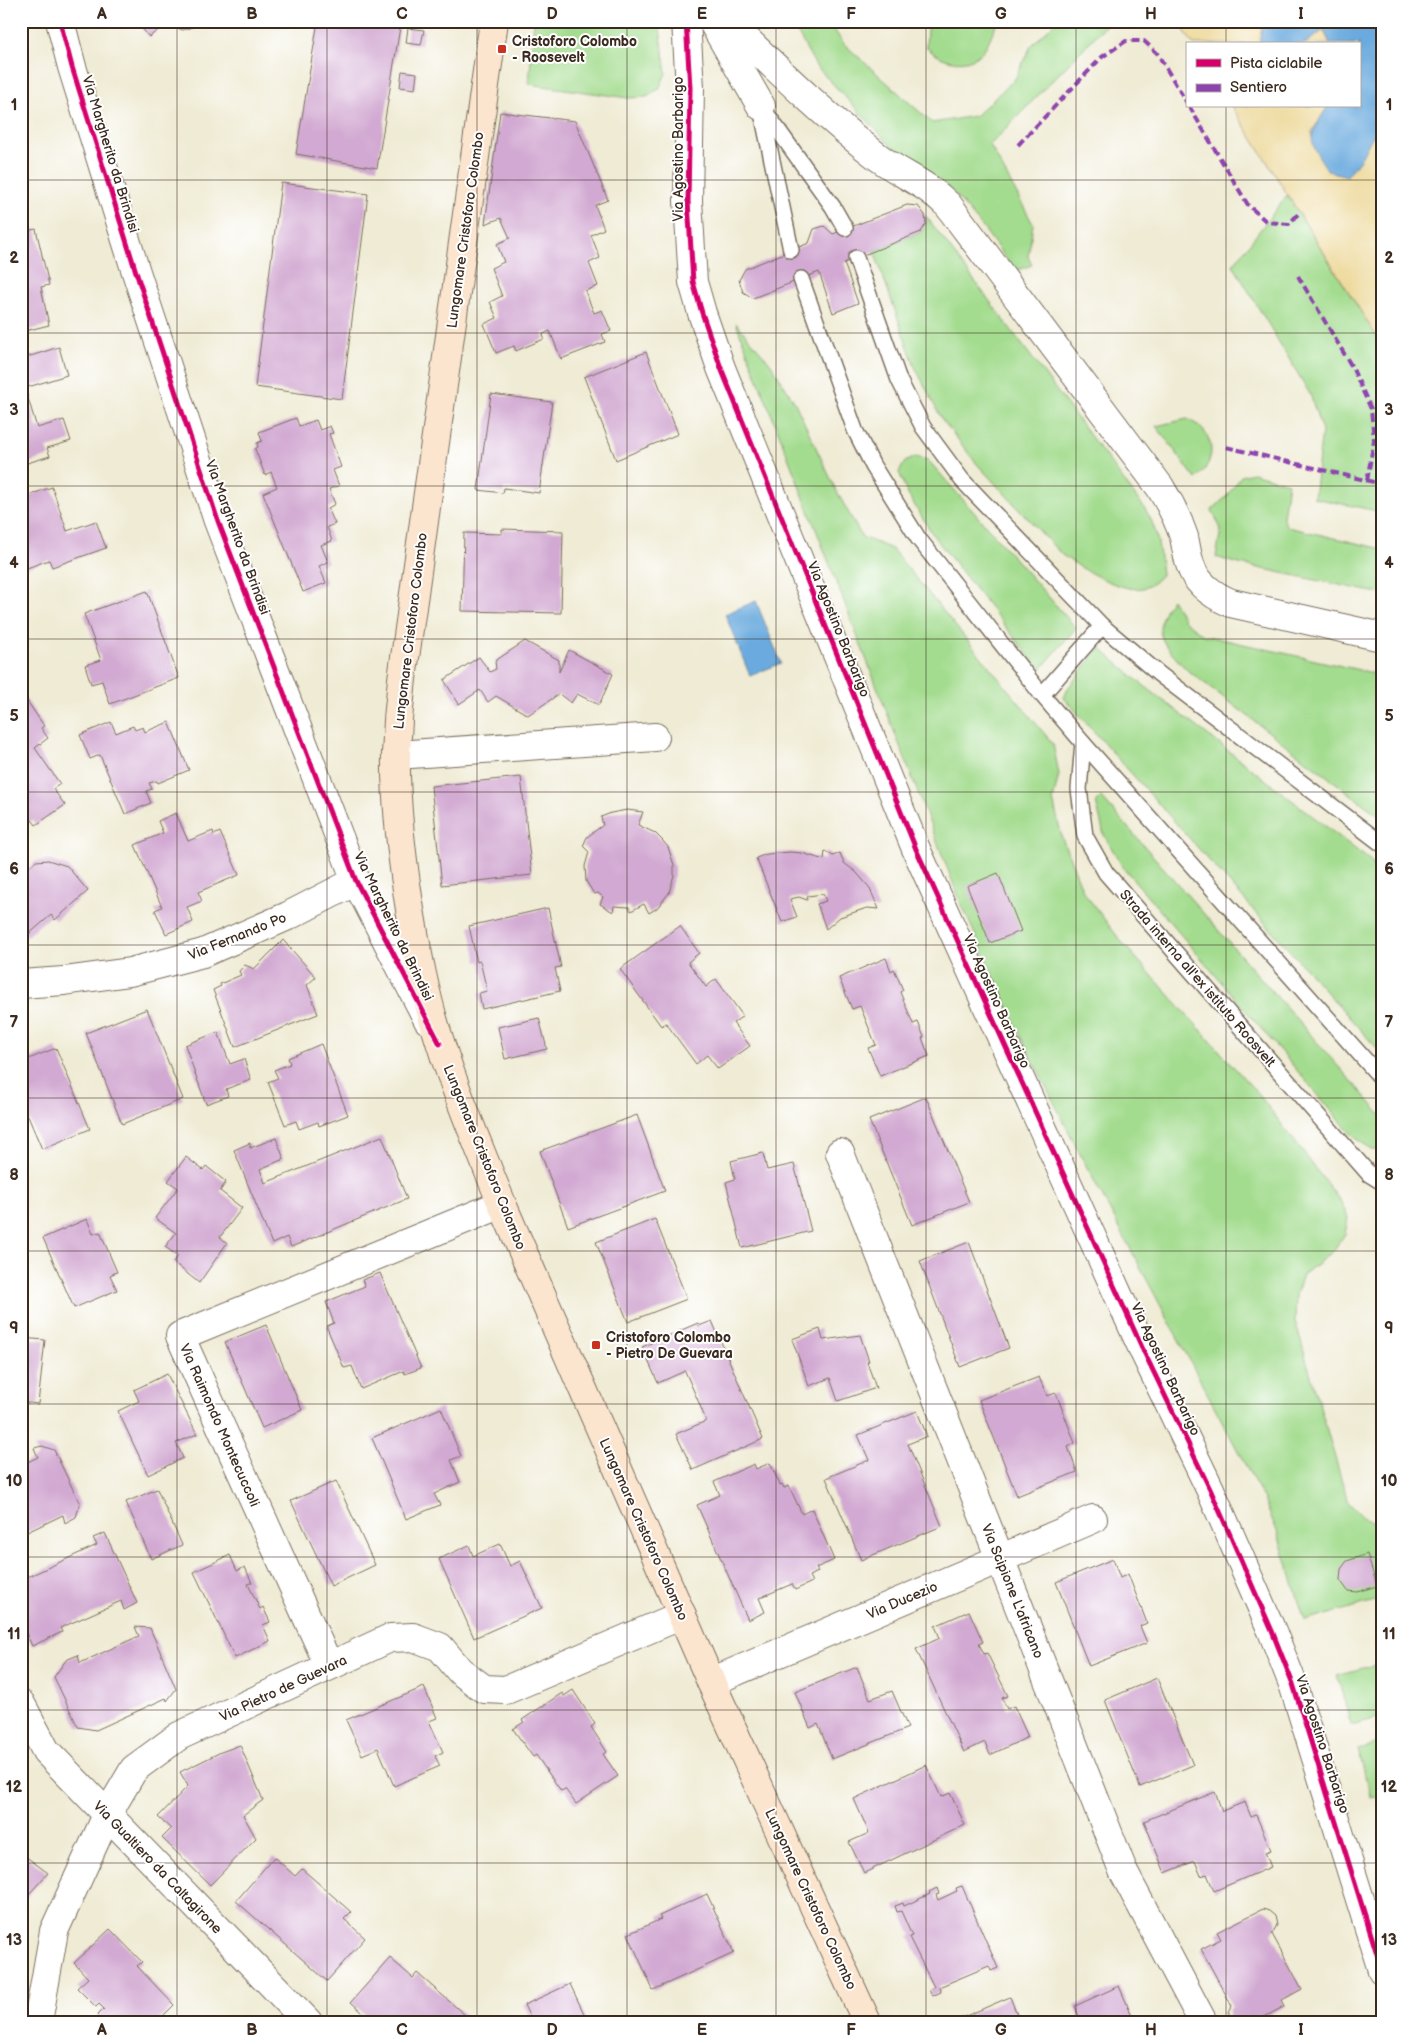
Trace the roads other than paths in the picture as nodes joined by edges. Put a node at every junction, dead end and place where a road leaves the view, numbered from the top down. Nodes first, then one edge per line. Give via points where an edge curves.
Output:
1 (60, 21) edge
2 (494, 21) edge
3 (686, 21) edge
4 (712, 21) edge
5 (727, 21) edge
6 (761, 106) junction
7 (844, 228) dead end
8 (791, 250) dead end
9 (856, 258) dead end
10 (801, 279) dead end
11 (1102, 626) junction
12 (1382, 638) edge
13 (1042, 695) junction
14 (655, 737) dead end
15 (1083, 743) junction
16 (396, 755) junction
17 (1382, 844) edge
18 (356, 881) junction
19 (21, 984) edge
20 (440, 1044) junction
21 (1382, 1079) edge
22 (840, 1153) dead end
23 (1382, 1182) edge
24 (502, 1204) junction
25 (1093, 1519) dead end
26 (1000, 1558) junction
27 (682, 1615) junction
28 (329, 1666) junction
29 (711, 1682) junction
30 (21, 1704) edge
31 (107, 1815) junction
32 (1382, 1970) edge
33 (38, 2022) edge
34 (308, 2022) edge
35 (867, 2022) edge
36 (1203, 2022) edge

1 - 18 street, Via Margherito da Brindisi via 136,272 218,521
2 - 16 main road, Lungomare Cristoforo Colombo via 402,679
3 - 32 street, Via Agostino Barbarigo via 690,96 688,201 693,282 715,350 916,849 1272,1631 1293,1684
4 - 6 street
5 - 12 street via 845,130 948,205 1160,487 1185,539 1190,566 1203,587 1231,603
6 - 7 lane via 833,207
6 - 8 lane
9 - 11 lane via 899,380 923,427 962,480
10 - 13 lane via 855,430 873,466 918,538
11 - 13 lane
11 - 17 lane via 1159,674
13 - 15 lane
14 - 16 street
15 - 21 lane
15 - 23 lane, Strada interna all'ex istituto Roosvelt via 1079,789 1085,836 1106,872 1369,1174
16 - 20 main road, Lungomare Cristoforo Colombo via 398,818 418,956
18 - 19 street, Via Fernando Po via 288,916 203,953 130,972
18 - 20 street, Via Margherito da Brindisi
20 - 24 main road, Lungomare Cristoforo Colombo
22 - 26 street, Via Scipione L'africano
24 - 27 main road, Lungomare Cristoforo Colombo
24 - 28 street, Via Raimondo Montecuccoli via 180,1336
25 - 26 street, Via Ducezio
26 - 29 street, Via Ducezio
26 - 36 street, Via Scipione L'africano via 1124,1873
27 - 28 street, Via Pietro de Guevara via 506,1690 484,1690 460,1671 440,1647 413,1637 390,1638
27 - 29 main road, Lungomare Cristoforo Colombo
28 - 31 street, Via Pietro de Guevara via 179,1736 134,1770
29 - 35 main road, Lungomare Cristoforo Colombo
30 - 31 street, Via Gualtiero da Caltagirone via 46,1751
31 - 33 street, Via Pietro de Guevara via 54,1931
31 - 34 street, Via Gualtiero da Caltagirone

